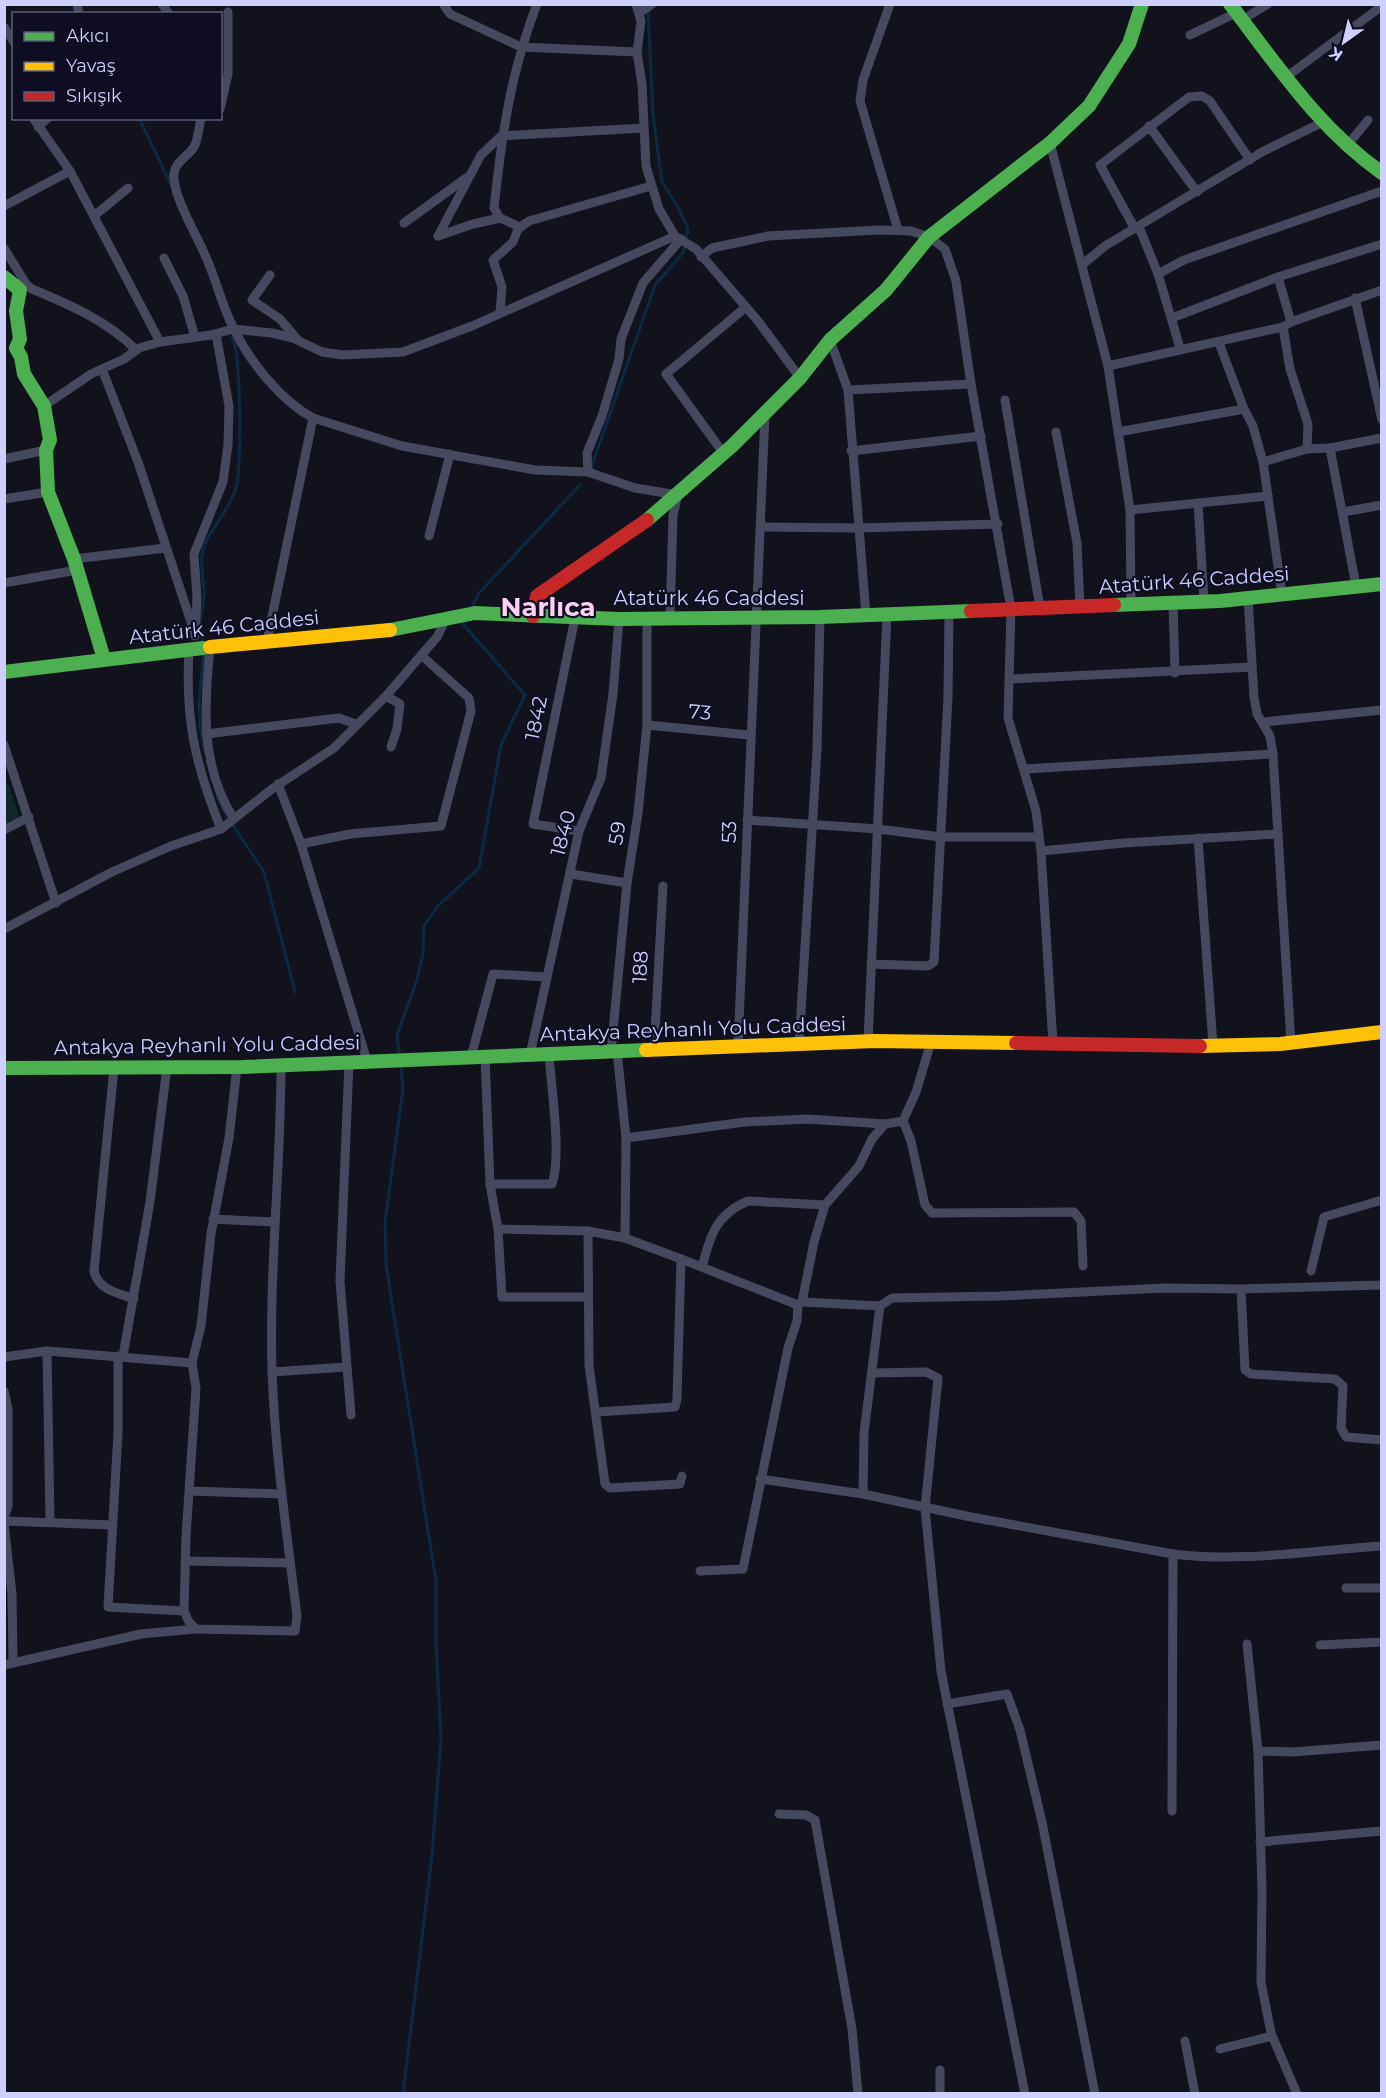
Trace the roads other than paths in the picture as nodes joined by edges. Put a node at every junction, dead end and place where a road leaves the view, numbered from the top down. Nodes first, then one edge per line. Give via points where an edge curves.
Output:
1 (443, 4) edge
2 (537, 4) edge
3 (890, 4) edge
4 (1142, 4) edge
5 (1268, 4) edge
6 (652, 6) edge
7 (637, 9) edge
8 (1380, 11) edge
9 (228, 12) dead end
10 (1236, 12) edge
11 (4, 27) edge
12 (1190, 35) dead end
13 (10, 41) edge
14 (521, 47) junction
15 (637, 51) junction
16 (1286, 77) junction
17 (222, 101) edge
18 (201, 120) edge
19 (1368, 120) dead end
20 (1323, 122) junction
21 (36, 123) edge
22 (1149, 126) junction
23 (644, 128) junction
24 (501, 136) junction
25 (1050, 143) junction
26 (1346, 147) junction
27 (1250, 160) junction
28 (69, 171) junction
29 (1382, 173) edge
30 (471, 175) junction
31 (651, 186) junction
32 (128, 188) dead end
33 (1382, 191) edge
34 (1197, 192) junction
35 (4, 206) edge
36 (94, 216) junction
37 (500, 218) junction
38 (404, 223) dead end
39 (520, 227) junction
40 (1137, 228) junction
41 (898, 230) junction
42 (929, 237) junction
43 (682, 240) junction
44 (1382, 244) edge
45 (4, 248) edge
46 (701, 256) junction
47 (164, 258) dead end
48 (1083, 264) junction
49 (1158, 274) junction
50 (270, 275) dead end
51 (4, 277) edge
52 (1278, 277) junction
53 (23, 287) junction
54 (1382, 290) edge
55 (1355, 298) junction
56 (746, 307) junction
57 (500, 313) junction
58 (1172, 318) junction
59 (1287, 325) junction
60 (233, 328) junction
61 (216, 334) junction
62 (195, 337) junction
63 (830, 340) junction
64 (299, 341) junction
65 (160, 342) junction
66 (1219, 343) junction
67 (10, 348) edge
68 (1180, 348) junction
69 (136, 350) junction
70 (1108, 366) junction
71 (102, 369) junction
72 (800, 378) junction
73 (971, 384) junction
74 (848, 390) junction
75 (1005, 400) dead end
76 (44, 406) junction
77 (1244, 409) junction
78 (765, 414) junction
79 (313, 418) junction
80 (1382, 420) edge
81 (1056, 432) dead end
82 (1118, 432) junction
83 (981, 436) junction
84 (1382, 438) edge
85 (1330, 448) junction
86 (1307, 449) junction
87 (46, 450) junction
88 (851, 451) junction
89 (450, 454) junction
90 (724, 454) junction
91 (4, 459) edge
92 (1263, 462) junction
93 (588, 472) junction
94 (48, 492) junction
95 (678, 495) junction
96 (1268, 496) junction
97 (4, 499) edge
98 (1198, 503) junction
99 (1382, 505) edge
100 (1130, 510) junction
101 (1343, 512) junction
102 (998, 524) junction
103 (761, 527) junction
104 (859, 528) junction
105 (429, 536) dead end
106 (165, 548) junction
107 (76, 564) junction
108 (4, 583) edge
109 (1382, 584) edge
110 (1356, 586) junction
111 (1282, 594) junction
112 (1248, 598) junction
113 (1204, 601) junction
114 (1173, 602) junction
115 (1131, 604) junction
116 (1080, 607) junction
117 (1040, 608) junction
118 (1011, 609) junction
119 (949, 612) junction
120 (887, 614) junction
121 (866, 615) junction
122 (533, 616) junction
123 (820, 617) junction
124 (575, 618) junction
125 (670, 618) junction
126 (446, 619) junction
127 (619, 619) junction
128 (647, 619) junction
129 (756, 619) junction
130 (267, 641) junction
131 (199, 646) junction
132 (421, 655) junction
133 (104, 660) junction
134 (1252, 668) junction
135 (4, 672) edge
136 (1175, 673) junction
137 (1010, 679) junction
138 (386, 696) junction
139 (1382, 710) edge
140 (1264, 722) junction
141 (356, 724) junction
142 (647, 725) junction
143 (206, 734) junction
144 (749, 735) junction
145 (4, 745) edge
146 (391, 747) dead end
147 (1273, 754) junction
148 (1025, 769) junction
149 (15, 778) junction
150 (4, 779) edge
151 (278, 784) junction
152 (29, 817) junction
153 (234, 819) junction
154 (747, 820) junction
155 (811, 825) junction
156 (221, 829) junction
157 (878, 829) junction
158 (4, 830) edge
159 (579, 831) junction
160 (1278, 834) junction
161 (941, 837) junction
162 (1039, 837) junction
163 (1198, 838) junction
164 (301, 844) junction
165 (1041, 851) junction
166 (572, 874) junction
167 (627, 883) junction
168 (663, 886) dead end
169 (56, 903) junction
170 (4, 929) edge
171 (872, 964) junction
172 (546, 976) junction
173 (1382, 1032) edge
174 (868, 1041) junction
175 (931, 1042) junction
176 (1291, 1043) junction
177 (799, 1044) junction
178 (1053, 1044) junction
179 (1213, 1045) junction
180 (738, 1047) junction
181 (654, 1050) junction
182 (614, 1052) junction
183 (549, 1054) junction
184 (531, 1055) junction
185 (478, 1057) junction
186 (367, 1061) junction
187 (349, 1062) junction
188 (280, 1065) junction
189 (167, 1067) junction
190 (237, 1067) junction
191 (4, 1068) edge
192 (114, 1068) junction
193 (903, 1121) junction
194 (885, 1124) junction
195 (626, 1138) junction
196 (490, 1184) junction
197 (1382, 1200) edge
198 (825, 1205) junction
199 (213, 1219) junction
200 (273, 1222) junction
201 (498, 1229) junction
202 (588, 1231) junction
203 (626, 1238) junction
204 (681, 1259) junction
205 (1083, 1266) dead end
206 (702, 1267) junction
207 (1311, 1271) dead end
208 (1382, 1285) edge
209 (1241, 1289) junction
210 (587, 1297) junction
211 (134, 1299) junction
212 (800, 1303) junction
213 (879, 1306) junction
214 (47, 1351) junction
215 (121, 1356) junction
216 (4, 1357) edge
217 (192, 1364) junction
218 (346, 1367) junction
219 (272, 1372) junction
220 (873, 1373) junction
221 (4, 1391) edge
222 (597, 1412) junction
223 (351, 1415) dead end
224 (1382, 1440) edge
225 (682, 1476) dead end
226 (760, 1479) junction
227 (190, 1491) junction
228 (282, 1494) junction
229 (863, 1494) junction
230 (925, 1508) junction
231 (4, 1521) edge
232 (50, 1521) junction
233 (112, 1525) junction
234 (1382, 1546) edge
235 (1173, 1554) junction
236 (185, 1561) junction
237 (290, 1563) junction
238 (700, 1571) dead end
239 (1346, 1588) dead end
240 (1382, 1588) edge
241 (184, 1611) junction
242 (196, 1629) junction
243 (1382, 1642) edge
244 (1247, 1644) dead end
245 (1320, 1645) dead end
246 (9, 1664) edge
247 (946, 1704) junction
248 (1382, 1745) edge
249 (1258, 1751) junction
250 (1172, 1811) dead end
251 (779, 1814) dead end
252 (1382, 1831) edge
253 (1260, 1842) junction
254 (1272, 2036) junction
255 (1185, 2041) dead end
256 (1220, 2049) dead end
257 (940, 2070) dead end
258 (858, 2094) edge
259 (940, 2094) edge
260 (1025, 2094) edge
261 (1095, 2094) edge
262 (1195, 2094) edge
263 (1297, 2094) edge

1 - 14 street via 450,14
2 - 14 street
3 - 41 street via 863,80 860,101
4 - 25 street via 1119,63 1089,106
5 - 10 street
6 - 7 street
7 - 15 street via 641,21
8 - 16 street
9 - 17 street via 228,74
10 - 12 street
10 - 16 street
11 - 13 street
14 - 15 street
14 - 24 street
15 - 23 street
16 - 20 street
18 - 60 street via 194,147 180,159 174,179
19 - 26 street
20 - 26 street
20 - 27 street
21 - 28 street
22 - 27 street via 1189,97 1202,96 1210,101
22 - 34 street
22 - 40 street via 1100,165
23 - 24 street
23 - 31 street
24 - 30 street via 481,156
24 - 37 street via 494,208
25 - 42 street
25 - 48 street
26 - 29 street
27 - 34 street
28 - 35 street
28 - 36 street
30 - 37 street via 438,236
30 - 38 street
31 - 39 street via 529,221
31 - 43 street via 659,209
32 - 36 street
33 - 49 street via 1184,260
34 - 40 street
36 - 65 street
37 - 39 street
39 - 57 street via 513,242 493,260 502,287
40 - 48 street
40 - 49 street
41 - 42 street
41 - 46 street via 768,236 712,248
42 - 63 street via 886,290
42 - 73 street via 945,249 956,281
43 - 46 street
43 - 57 street
43 - 93 street via 643,283 621,339 602,416 587,453
44 - 52 street
45 - 53 street
46 - 56 street
47 - 62 street via 183,296
48 - 70 street
49 - 58 street
50 - 64 street via 252,300 280,319
51 - 53 street
52 - 58 street
52 - 59 street
53 - 67 street via 16,310 20,339
53 - 69 street via 86,314
54 - 55 street
55 - 59 street
55 - 80 street
56 - 72 street
56 - 90 street via 666,374
57 - 64 street via 403,352 342,355 322,352
58 - 68 street
59 - 66 street
59 - 86 street via 1290,369 1308,424
60 - 61 street
60 - 64 street
60 - 79 street via 286,400
61 - 62 street
61 - 131 street via 229,406 228,445 223,482 194,554
62 - 65 street
63 - 72 street
63 - 74 street
65 - 69 street
66 - 68 street
66 - 77 street
67 - 76 street via 21,357 24,374
68 - 70 street
69 - 71 street
70 - 82 street
71 - 76 street
71 - 106 street via 138,462
72 - 78 street
73 - 74 street
73 - 83 street
74 - 88 street
75 - 117 street
76 - 87 street via 50,440
77 - 82 street
77 - 92 street via 1254,426
78 - 90 street
78 - 103 street, 53
79 - 89 street via 402,446
79 - 130 street
81 - 116 street via 1077,543
82 - 100 street
83 - 88 street
83 - 102 street
84 - 85 street
85 - 86 street
85 - 101 street
86 - 92 street
87 - 91 street
87 - 94 street
88 - 104 street
89 - 93 street via 535,470
89 - 105 street
90 - 95 street
92 - 96 street
93 - 95 street via 635,488
94 - 97 street
94 - 107 street
95 - 122 street via 634,530 544,590 537,597
95 - 125 street via 673,515
96 - 98 street
96 - 111 street
98 - 100 street
98 - 113 street
99 - 101 street
100 - 115 street
101 - 110 street
102 - 104 street
102 - 118 street
103 - 104 street
103 - 129 street, 53
104 - 121 street
106 - 107 street
106 - 131 street
107 - 108 street
107 - 133 street
109 - 110 street, Atatürk 46 Caddesi
110 - 111 street, Atatürk 46 Caddesi
111 - 112 street, Atatürk 46 Caddesi
112 - 113 street, Atatürk 46 Caddesi
112 - 134 street
113 - 114 street, Atatürk 46 Caddesi
114 - 115 street, Atatürk 46 Caddesi
114 - 136 street
115 - 116 street, Atatürk 46 Caddesi
116 - 117 street, Atatürk 46 Caddesi
117 - 118 street, Atatürk 46 Caddesi
118 - 119 street, Atatürk 46 Caddesi
118 - 137 street
119 - 120 street, Atatürk 46 Caddesi
119 - 161 street
120 - 121 street, Atatürk 46 Caddesi
120 - 157 street
121 - 123 street, Atatürk 46 Caddesi
122 - 124 street, Atatürk 46 Caddesi
122 - 126 street, Atatürk 46 Caddesi via 468,614
123 - 129 street, Atatürk 46 Caddesi
123 - 155 street via 818,750
124 - 127 street, Atatürk 46 Caddesi
124 - 159 street, 1842 via 533,824
125 - 128 street, Atatürk 46 Caddesi
125 - 129 street, Atatürk 46 Caddesi
126 - 130 street, Atatürk 46 Caddesi via 387,631
126 - 132 street
127 - 128 street, Atatürk 46 Caddesi
127 - 159 street, 1840 via 601,778
128 - 142 street, 59
129 - 144 street, 53
130 - 131 street, Atatürk 46 Caddesi
131 - 133 street, Atatürk 46 Caddesi
131 - 143 street
131 - 156 street via 188,697 194,748 201,779
132 - 138 street
132 - 164 street via 469,698 471,711 441,826 350,834
133 - 135 street, Atatürk 46 Caddesi
134 - 136 street
134 - 140 street via 1257,714
136 - 137 street
137 - 148 street via 1008,718
138 - 141 street
138 - 146 street via 400,704
139 - 140 street
140 - 147 street
141 - 143 street via 339,718
141 - 151 street via 334,748
142 - 144 street, 73
142 - 167 street, 59
143 - 153 street via 212,770
144 - 154 street, 53
145 - 149 street
147 - 148 street
147 - 160 street
148 - 162 street
149 - 150 street
149 - 152 street
151 - 153 street
151 - 164 street
152 - 158 street
152 - 169 street
153 - 156 street
154 - 155 street
154 - 180 street, 53
155 - 157 street
155 - 177 street
156 - 169 street via 132,864
157 - 161 street
157 - 171 street
159 - 166 street, 1840
160 - 163 street
160 - 176 street
161 - 162 street
161 - 171 street via 934,962 928,966
162 - 165 street
163 - 165 street
163 - 179 street
164 - 186 street
165 - 178 street
166 - 167 street
166 - 172 street, 1840
167 - 182 street, 59
168 - 181 street, 188
169 - 170 street
171 - 174 street
172 - 184 street, 1840
172 - 185 street via 493,974
173 - 176 street, Antakya Reyhanlı Yolu Caddesi
174 - 175 street, Antakya Reyhanlı Yolu Caddesi
174 - 177 street, Antakya Reyhanlı Yolu Caddesi
175 - 178 street, Antakya Reyhanlı Yolu Caddesi
175 - 193 street
176 - 179 street, Antakya Reyhanlı Yolu Caddesi
177 - 180 street, Antakya Reyhanlı Yolu Caddesi
178 - 179 street, Antakya Reyhanlı Yolu Caddesi
180 - 181 street, Antakya Reyhanlı Yolu Caddesi
181 - 182 street, Antakya Reyhanlı Yolu Caddesi
182 - 183 street, Antakya Reyhanlı Yolu Caddesi
182 - 195 street, 59
183 - 184 street, Antakya Reyhanlı Yolu Caddesi
183 - 196 street via 555,1146 552,1184
184 - 185 street, Antakya Reyhanlı Yolu Caddesi
185 - 186 street, Antakya Reyhanlı Yolu Caddesi
185 - 196 street
186 - 187 street, Antakya Reyhanlı Yolu Caddesi
187 - 188 street, Antakya Reyhanlı Yolu Caddesi
187 - 218 street via 340,1281
188 - 190 street, Antakya Reyhanlı Yolu Caddesi
188 - 200 street via 281,1141
189 - 190 street, Antakya Reyhanlı Yolu Caddesi
189 - 192 street, Antakya Reyhanlı Yolu Caddesi
189 - 211 street
190 - 199 street via 229,1138
191 - 192 street, Antakya Reyhanlı Yolu Caddesi
192 - 211 street via 94,1271 96,1280 104,1287
193 - 194 street
193 - 205 street via 925,1205 932,1213 1074,1212 1081,1221
194 - 195 street via 776,1120
194 - 198 street via 872,1139 859,1166
195 - 203 street, 59
196 - 201 street
197 - 207 street via 1324,1217
198 - 206 street via 738,1205 717,1222
198 - 212 street
199 - 200 street
199 - 217 street via 201,1326
200 - 219 street
201 - 202 street
201 - 210 street via 502,1297
202 - 203 street
202 - 210 street
203 - 204 street
204 - 206 street
204 - 222 street via 675,1407
206 - 212 street
208 - 209 street
209 - 213 street via 937,1295 892,1298
209 - 224 street via 1245,1370 1251,1374 1335,1379 1343,1386 1341,1428 1346,1437
210 - 222 street via 589,1365
211 - 215 street
212 - 213 street
212 - 226 street
213 - 220 street
214 - 215 street
214 - 216 street
214 - 232 street
215 - 217 street
215 - 233 street
217 - 227 street via 196,1388
218 - 219 street
218 - 223 street
219 - 228 street
220 - 229 street via 864,1433
220 - 230 street via 926,1372 938,1378
221 - 231 street via 8,1409 8,1506
222 - 225 street via 605,1484 610,1488 680,1484
226 - 229 street
226 - 238 street via 743,1569
227 - 228 street
227 - 236 street
228 - 237 street
229 - 230 street
230 - 235 street
230 - 247 street
231 - 232 street
231 - 246 street via 12,1594
232 - 233 street
233 - 241 street via 108,1607
234 - 235 street via 1247,1555
235 - 250 street
236 - 237 street
236 - 241 street
237 - 242 street via 297,1616 295,1630
239 - 240 street
241 - 242 street
242 - 246 street via 141,1634
243 - 245 street
244 - 249 street
247 - 260 street
247 - 261 street via 1006,1694 1013,1712 1042,1822
248 - 249 street
249 - 253 street
251 - 258 street via 806,1815 815,1820 852,2029
252 - 253 street
253 - 254 street via 1261,1982
254 - 256 street
254 - 263 street
255 - 262 street
257 - 259 street

